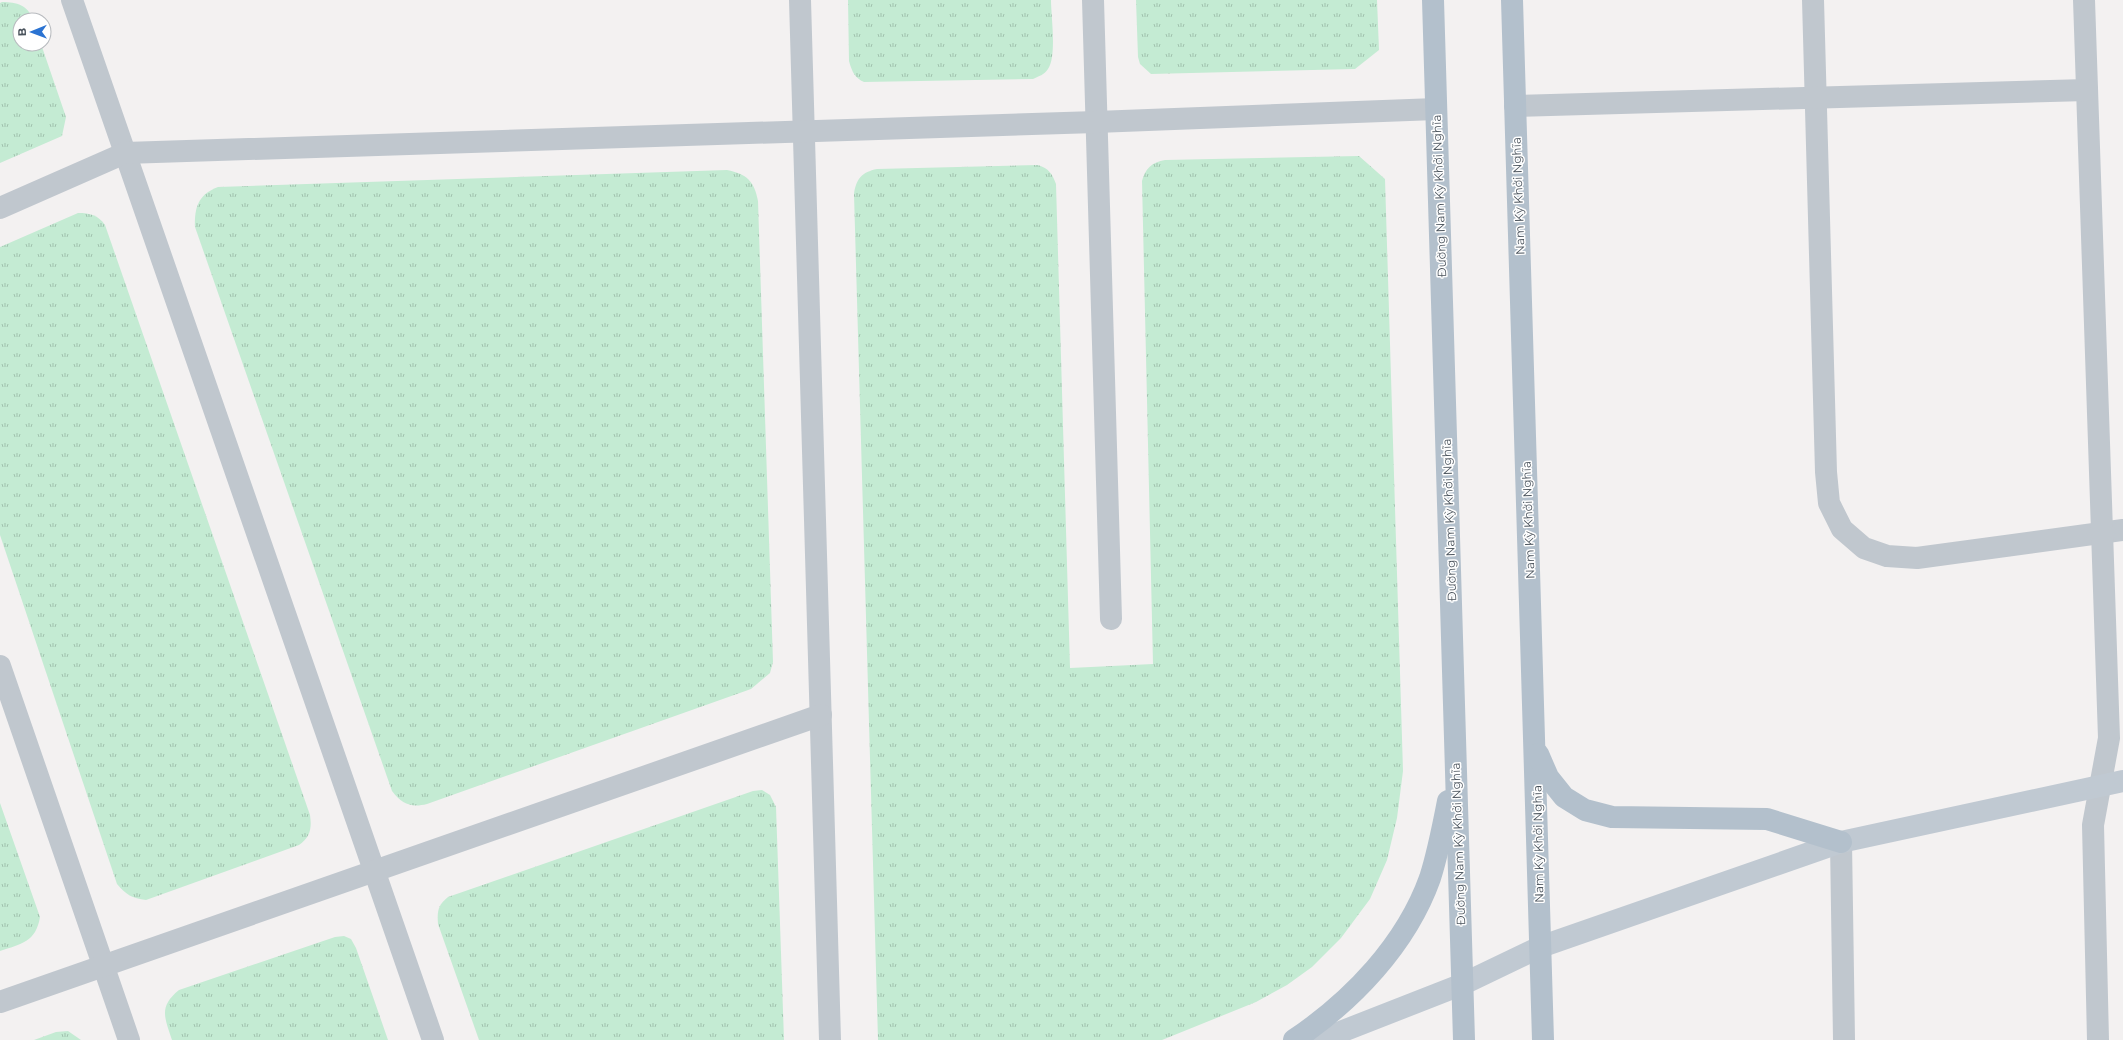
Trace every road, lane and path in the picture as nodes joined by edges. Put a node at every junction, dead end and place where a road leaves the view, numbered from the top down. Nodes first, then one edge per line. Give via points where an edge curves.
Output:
1 (72, 0) edge
2 (800, 0) edge
3 (1093, 0) edge
4 (1433, 0) edge
5 (1512, 0) edge
6 (1813, 0) edge
7 (2084, 0) edge
8 (2087, 90) junction
9 (1816, 98) junction
10 (1515, 106) junction
11 (1436, 109) junction
12 (1096, 122) junction
13 (805, 130) junction
14 (125, 153) junction
15 (0, 208) edge
16 (2113, 531) edge
17 (1111, 619) dead end
18 (0, 666) edge
19 (821, 715) junction
20 (1536, 750) junction
21 (1456, 765) junction
22 (2123, 781) edge
23 (2100, 785) junction
24 (1841, 842) junction
25 (374, 871) junction
26 (1540, 946) junction
27 (103, 966) junction
28 (1463, 984) junction
29 (0, 1002) edge
30 (129, 1040) edge
31 (433, 1040) edge
32 (830, 1040) edge
33 (1294, 1040) edge
34 (1320, 1040) edge
35 (1464, 1040) edge
36 (1543, 1040) edge
37 (1844, 1040) edge
38 (2098, 1040) edge

1 - 14 street
2 - 13 street
3 - 12 street
4 - 11 main road, Đường Nam Kỳ Khởi Nghĩa
5 - 10 main road, Nam Kỳ Khởi Nghĩa
6 - 9 street
7 - 8 street
8 - 9 street
8 - 16 street
9 - 10 street
9 - 16 street via 1826,472 1829,503 1842,529 1864,548 1888,556 1917,558
10 - 20 main road, Nam Kỳ Khởi Nghĩa
11 - 12 street
11 - 21 main road, Đường Nam Kỳ Khởi Nghĩa
12 - 13 street
12 - 17 street
13 - 14 street
13 - 19 street
14 - 15 street
14 - 25 street
16 - 23 street via 2109,738
18 - 27 street
19 - 25 street
19 - 32 street
20 - 24 main road via 1548,777 1564,797 1585,810 1612,817 1766,819
20 - 26 main road, Nam Kỳ Khởi Nghĩa
21 - 28 main road, Đường Nam Kỳ Khởi Nghĩa
21 - 33 main road via 1440,841 1429,878 1414,913 1394,945 1348,998
22 - 23 street
23 - 24 street
23 - 38 street via 2093,825
24 - 26 street
24 - 37 street
25 - 27 street
25 - 31 street
26 - 28 street
26 - 36 main road, Nam Kỳ Khởi Nghĩa
27 - 29 street
27 - 30 street
28 - 34 street
28 - 35 main road, Đường Nam Kỳ Khởi Nghĩa

